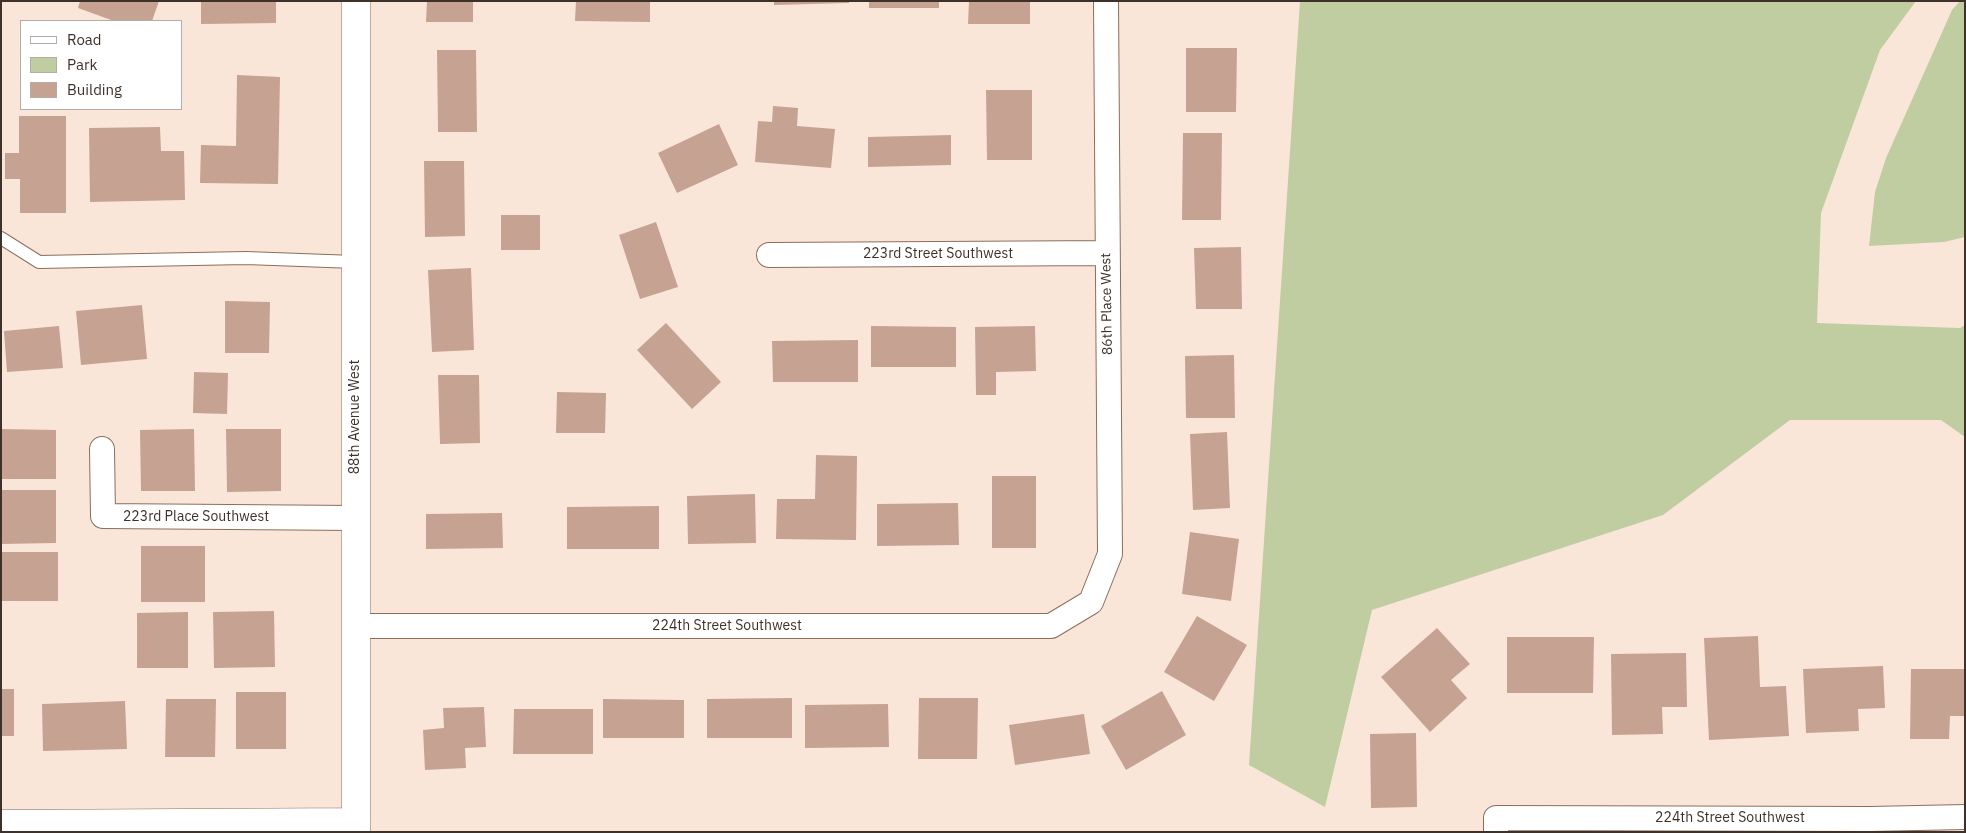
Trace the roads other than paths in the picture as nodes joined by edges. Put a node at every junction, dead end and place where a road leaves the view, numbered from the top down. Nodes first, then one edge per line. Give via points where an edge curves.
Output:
1 (356, 1) edge
2 (1106, 1) edge
3 (1, 238) edge
4 (1107, 253) junction
5 (769, 255) dead end
6 (355, 262) junction
7 (102, 450) dead end
8 (355, 518) junction
9 (1091, 602) joint
10 (356, 626) junction
11 (1965, 816) edge
12 (1, 824) edge
13 (1496, 825) edge
14 (1870, 825) edge
15 (356, 827) edge

1 - 6 street, 88th Avenue West
2 - 4 street, 86th Place West
3 - 6 lane via 39,262 246,258
4 - 5 street, 223rd Street Southwest
4 - 9 street, 86th Place West via 1110,554
6 - 8 street, 88th Avenue West
7 - 8 street, 223rd Place Southwest via 103,516
8 - 10 street, 88th Avenue West
9 - 10 street, 224th Street Southwest via 1051,626
10 - 15 street, 88th Avenue West
11 - 14 street, 224th Street Southwest
12 - 15 street
13 - 14 street, 224th Street Southwest

